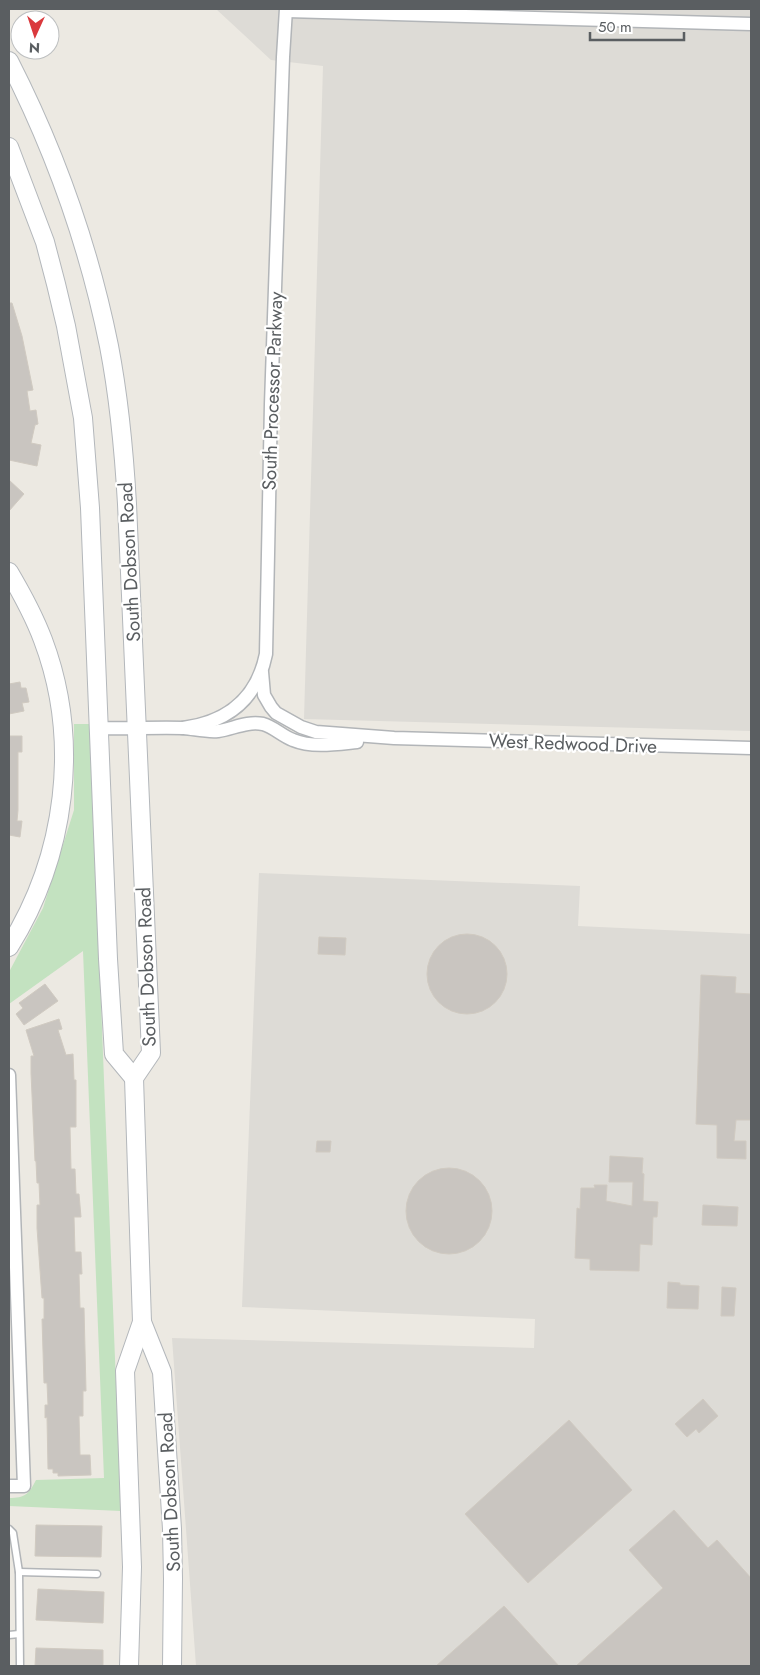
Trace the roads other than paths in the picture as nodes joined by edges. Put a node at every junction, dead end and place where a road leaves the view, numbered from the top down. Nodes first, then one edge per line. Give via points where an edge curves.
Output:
1 (287, 10) edge
2 (488, 13) edge
3 (751, 24) edge
4 (9, 61) edge
5 (9, 147) edge
6 (9, 572) edge
7 (262, 671) junction
8 (100, 728) junction
9 (183, 728) junction
10 (136, 729) junction
11 (394, 738) junction
12 (751, 748) edge
13 (9, 947) edge
14 (9, 1075) edge
15 (134, 1078) junction
16 (10, 1177) edge
17 (142, 1322) junction
18 (13, 1331) edge
19 (9, 1486) edge
20 (9, 1529) edge
21 (19, 1572) junction
22 (97, 1574) dead end
23 (19, 1634) junction
24 (9, 1635) edge
25 (20, 1666) edge
26 (129, 1666) edge
27 (172, 1666) edge

1 - 2 street
1 - 7 street, South Processor Parkway via 271,404 267,644
2 - 3 street
4 - 10 main road, South Dobson Road via 68,196 109,347 123,438
5 - 8 main road, South Dobson Road via 45,242 68,335 83,418
6 - 13 main road via 34,620 51,663 60,706 64,753 60,809 52,848 38,891
7 - 9 street, South Processor Parkway via 248,696 231,711 216,720
7 - 11 street, West Redwood Drive via 267,700 288,722 316,732
8 - 10 street, West Redwood Drive
8 - 15 main road, South Dobson Road via 114,1054
9 - 10 street, West Redwood Drive
9 - 11 street, West Redwood Drive via 218,731 244,724 262,724 294,741 314,744
10 - 15 main road, South Dobson Road via 151,1053
11 - 12 street, West Redwood Drive
14 - 16 street
15 - 17 main road, South Dobson Road
16 - 18 street
17 - 26 main road, South Dobson Road via 126,1371 132,1567
17 - 27 main road, South Dobson Road via 162,1372 172,1529
18 - 19 street via 24,1486
20 - 21 lane via 13,1533
21 - 22 lane
21 - 23 lane
23 - 24 lane
23 - 25 lane

